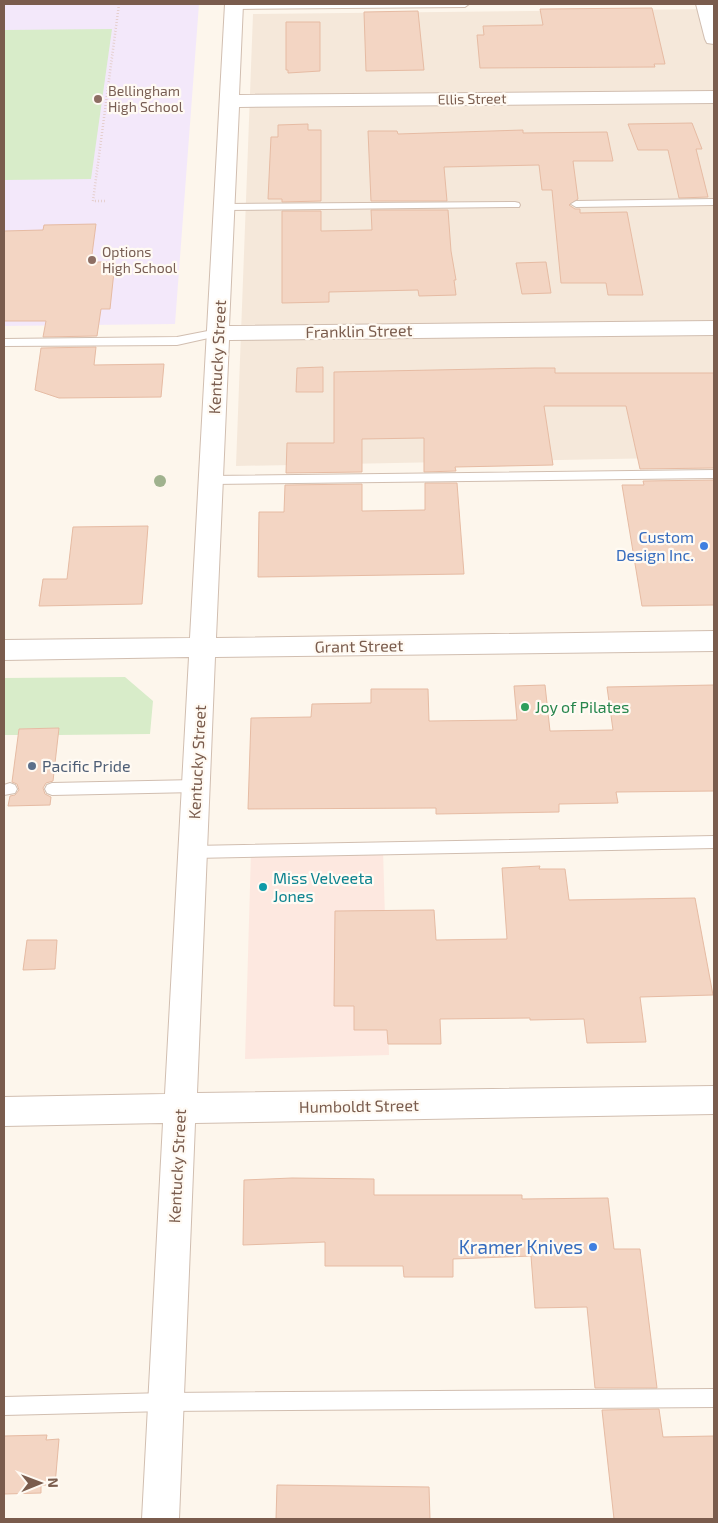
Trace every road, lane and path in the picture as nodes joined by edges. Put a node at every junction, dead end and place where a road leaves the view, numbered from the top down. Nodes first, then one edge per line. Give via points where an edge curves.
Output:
1 (119, 4) edge
2 (465, 4) edge
3 (705, 4) edge
4 (234, 5) edge
5 (714, 39) edge
6 (714, 97) edge
7 (230, 101) junction
8 (105, 201) dead end
9 (714, 202) edge
10 (576, 204) dead end
11 (515, 205) dead end
12 (224, 207) junction
13 (714, 328) edge
14 (218, 332) junction
15 (4, 343) edge
16 (714, 474) edge
17 (211, 480) junction
18 (714, 642) edge
19 (202, 648) junction
20 (4, 650) edge
21 (196, 786) junction
22 (52, 788) dead end
23 (714, 842) edge
24 (193, 852) junction
25 (714, 1100) edge
26 (180, 1108) junction
27 (4, 1111) edge
28 (714, 1398) edge
29 (166, 1402) junction
30 (4, 1406) edge
31 (160, 1519) edge

1 - 8 path via 93,201
2 - 4 lane
3 - 5 street
4 - 7 street, Kentucky Street
6 - 7 street, Ellis Street
7 - 12 street, Kentucky Street
9 - 10 lane
11 - 12 lane
12 - 14 street, Kentucky Street
13 - 14 street, Franklin Street
14 - 15 lane, Franklin Street via 177,341
14 - 17 street, Kentucky Street
16 - 17 lane
17 - 19 street, Kentucky Street
18 - 19 street, Grant Street
19 - 20 street, Grant Street
19 - 21 street, Kentucky Street
21 - 22 lane
21 - 24 street, Kentucky Street
23 - 24 lane
24 - 26 street, Kentucky Street
25 - 26 street, Humboldt Street
26 - 27 street, Humboldt Street
26 - 29 street, Kentucky Street
28 - 29 lane
29 - 30 lane
29 - 31 street, Kentucky Street

